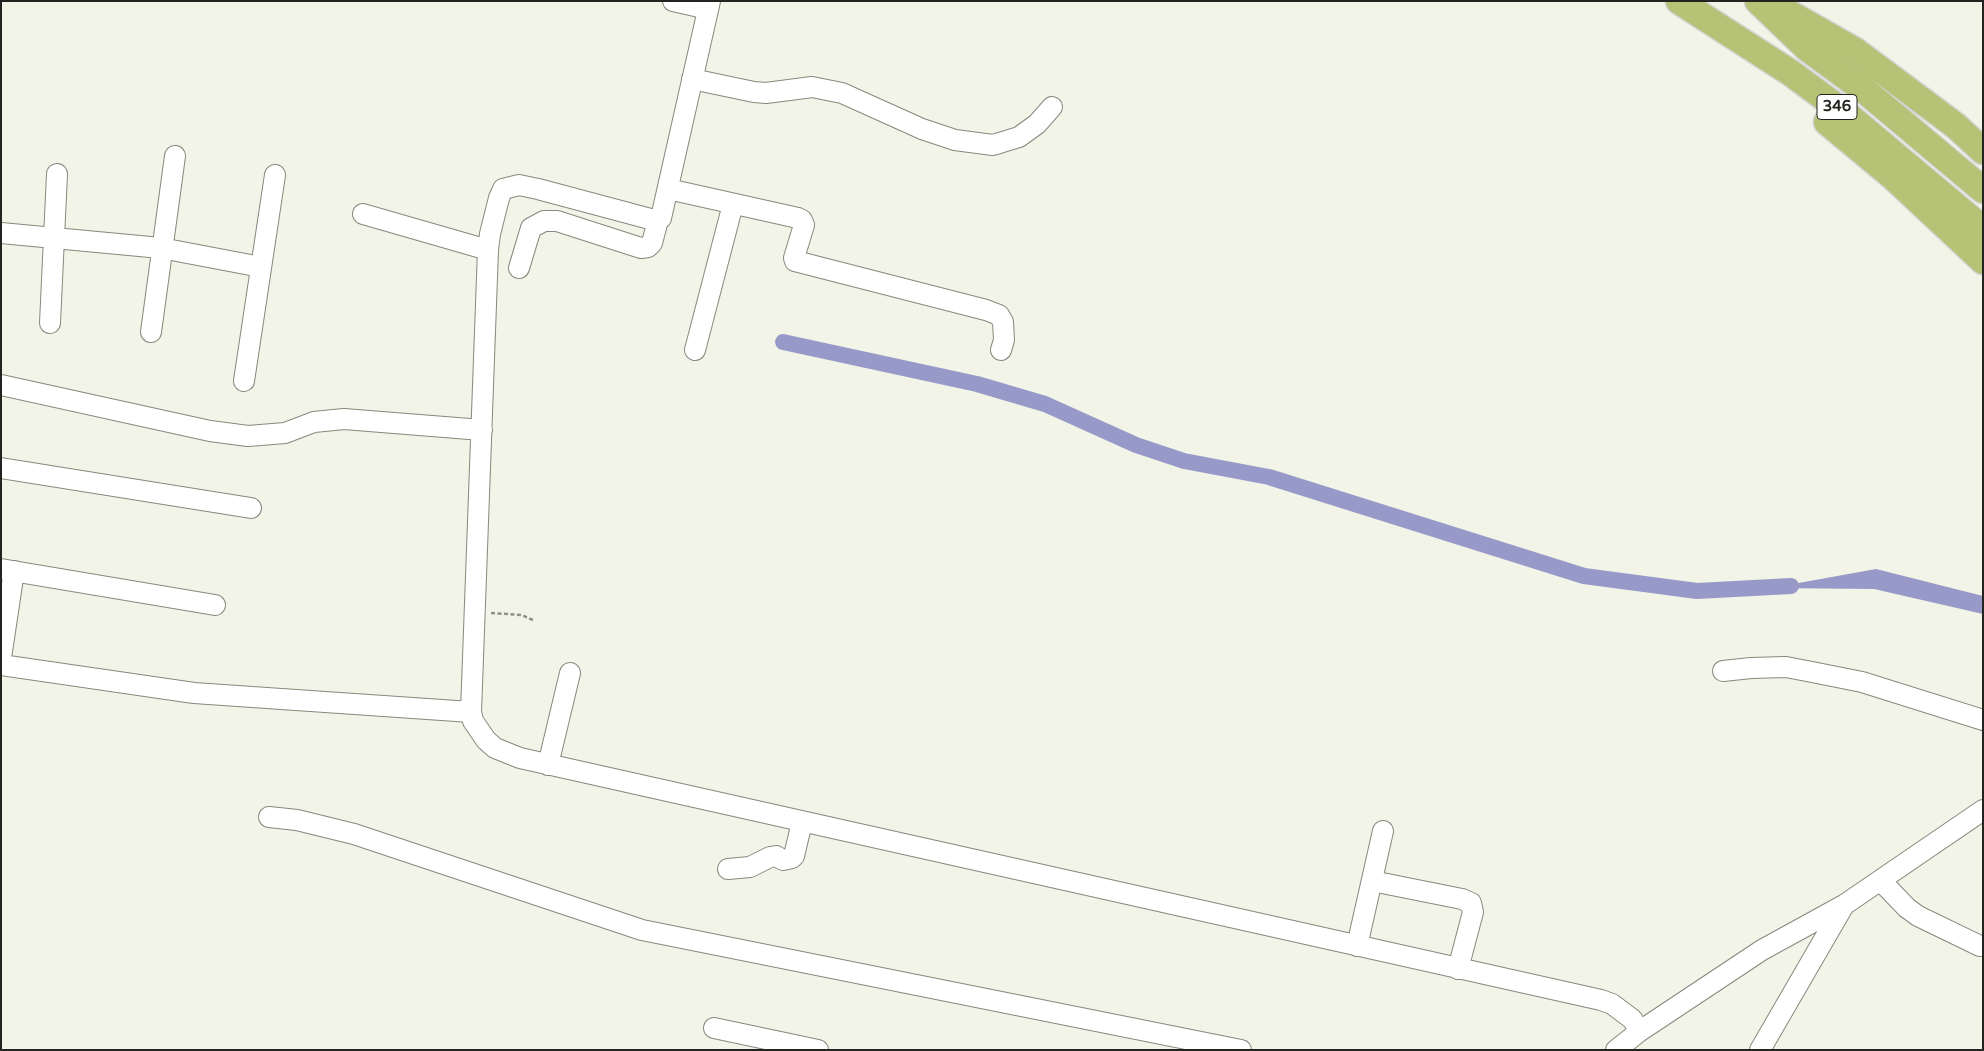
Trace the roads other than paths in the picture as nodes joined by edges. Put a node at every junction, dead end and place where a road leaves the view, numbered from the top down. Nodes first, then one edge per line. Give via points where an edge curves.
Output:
1 (673, 1) edge
2 (1678, 1) edge
3 (1758, 1) edge
4 (1768, 1) edge
5 (709, 5) edge
6 (1702, 16) junction
7 (692, 79) junction
8 (1052, 106) dead end
9 (1983, 151) edge
10 (174, 156) dead end
11 (58, 174) dead end
12 (276, 176) dead end
13 (669, 185) junction
14 (1983, 190) edge
15 (733, 204) junction
16 (363, 214) dead end
17 (658, 220) junction
18 (1983, 229) edge
19 (1, 233) edge
20 (54, 238) junction
21 (161, 248) junction
22 (488, 250) junction
23 (1983, 261) edge
24 (261, 267) junction
25 (519, 268) dead end
26 (50, 323) dead end
27 (150, 332) dead end
28 (695, 350) dead end
29 (1001, 350) dead end
30 (244, 381) dead end
31 (1, 386) edge
32 (482, 430) junction
33 (1, 468) edge
34 (251, 508) dead end
35 (8, 570) edge
36 (215, 605) dead end
37 (1, 658) edge
38 (1, 665) edge
39 (1724, 671) dead end
40 (570, 673) dead end
41 (471, 712) junction
42 (1983, 720) edge
43 (548, 764) junction
44 (1983, 810) edge
45 (269, 817) dead end
46 (802, 822) junction
47 (1383, 831) dead end
48 (728, 869) dead end
49 (1372, 881) junction
50 (1881, 881) junction
51 (1844, 906) junction
52 (1357, 946) junction
53 (1980, 946) dead end
54 (1458, 969) junction
55 (714, 1028) dead end
56 (1640, 1031) junction
57 (818, 1050) edge
58 (1241, 1050) edge
59 (1616, 1050) edge
60 (1760, 1050) edge

1 - 5 street
2 - 6 main road, 346
3 - 14 main road, 346 via 1807,48 1871,96
4 - 9 main road via 1854,50 1956,126
5 - 7 street
6 - 18 main road, 346 via 1791,73 1845,113
6 - 23 main road via 1892,176
7 - 8 street via 754,92 812,88 842,93 954,140 985,144 1005,143 1019,137 1038,124
7 - 13 street
10 - 21 street
11 - 20 street
12 - 24 street
13 - 15 street
13 - 17 street via 662,217
15 - 28 street
15 - 29 street via 802,220 804,225 794,258 799,263 999,315 1004,331
16 - 22 street
17 - 22 street via 538,189 511,186 501,192
17 - 25 street via 652,243 642,248 557,221 544,221 531,228
19 - 20 street
20 - 21 street
20 - 26 street
21 - 24 street
21 - 27 street
22 - 32 street
24 - 30 street
31 - 32 street via 210,431 248,436 285,434 314,422 344,419
32 - 41 street
33 - 34 street
35 - 36 street
35 - 37 street
38 - 41 street via 194,692
39 - 42 street via 1786,667 1862,682
40 - 43 street
41 - 43 street via 479,731 495,748
43 - 46 street
44 - 50 street
45 - 58 street via 354,834 642,930
46 - 48 street via 792,858 783,860 770,856 750,868
46 - 52 street
47 - 49 street
49 - 52 street
49 - 54 street via 1470,903 1472,912
50 - 51 street
50 - 53 street via 1918,916
51 - 56 street via 1762,950
51 - 60 street
52 - 54 street
54 - 56 street via 1601,1000 1632,1019
55 - 57 street
56 - 59 street

